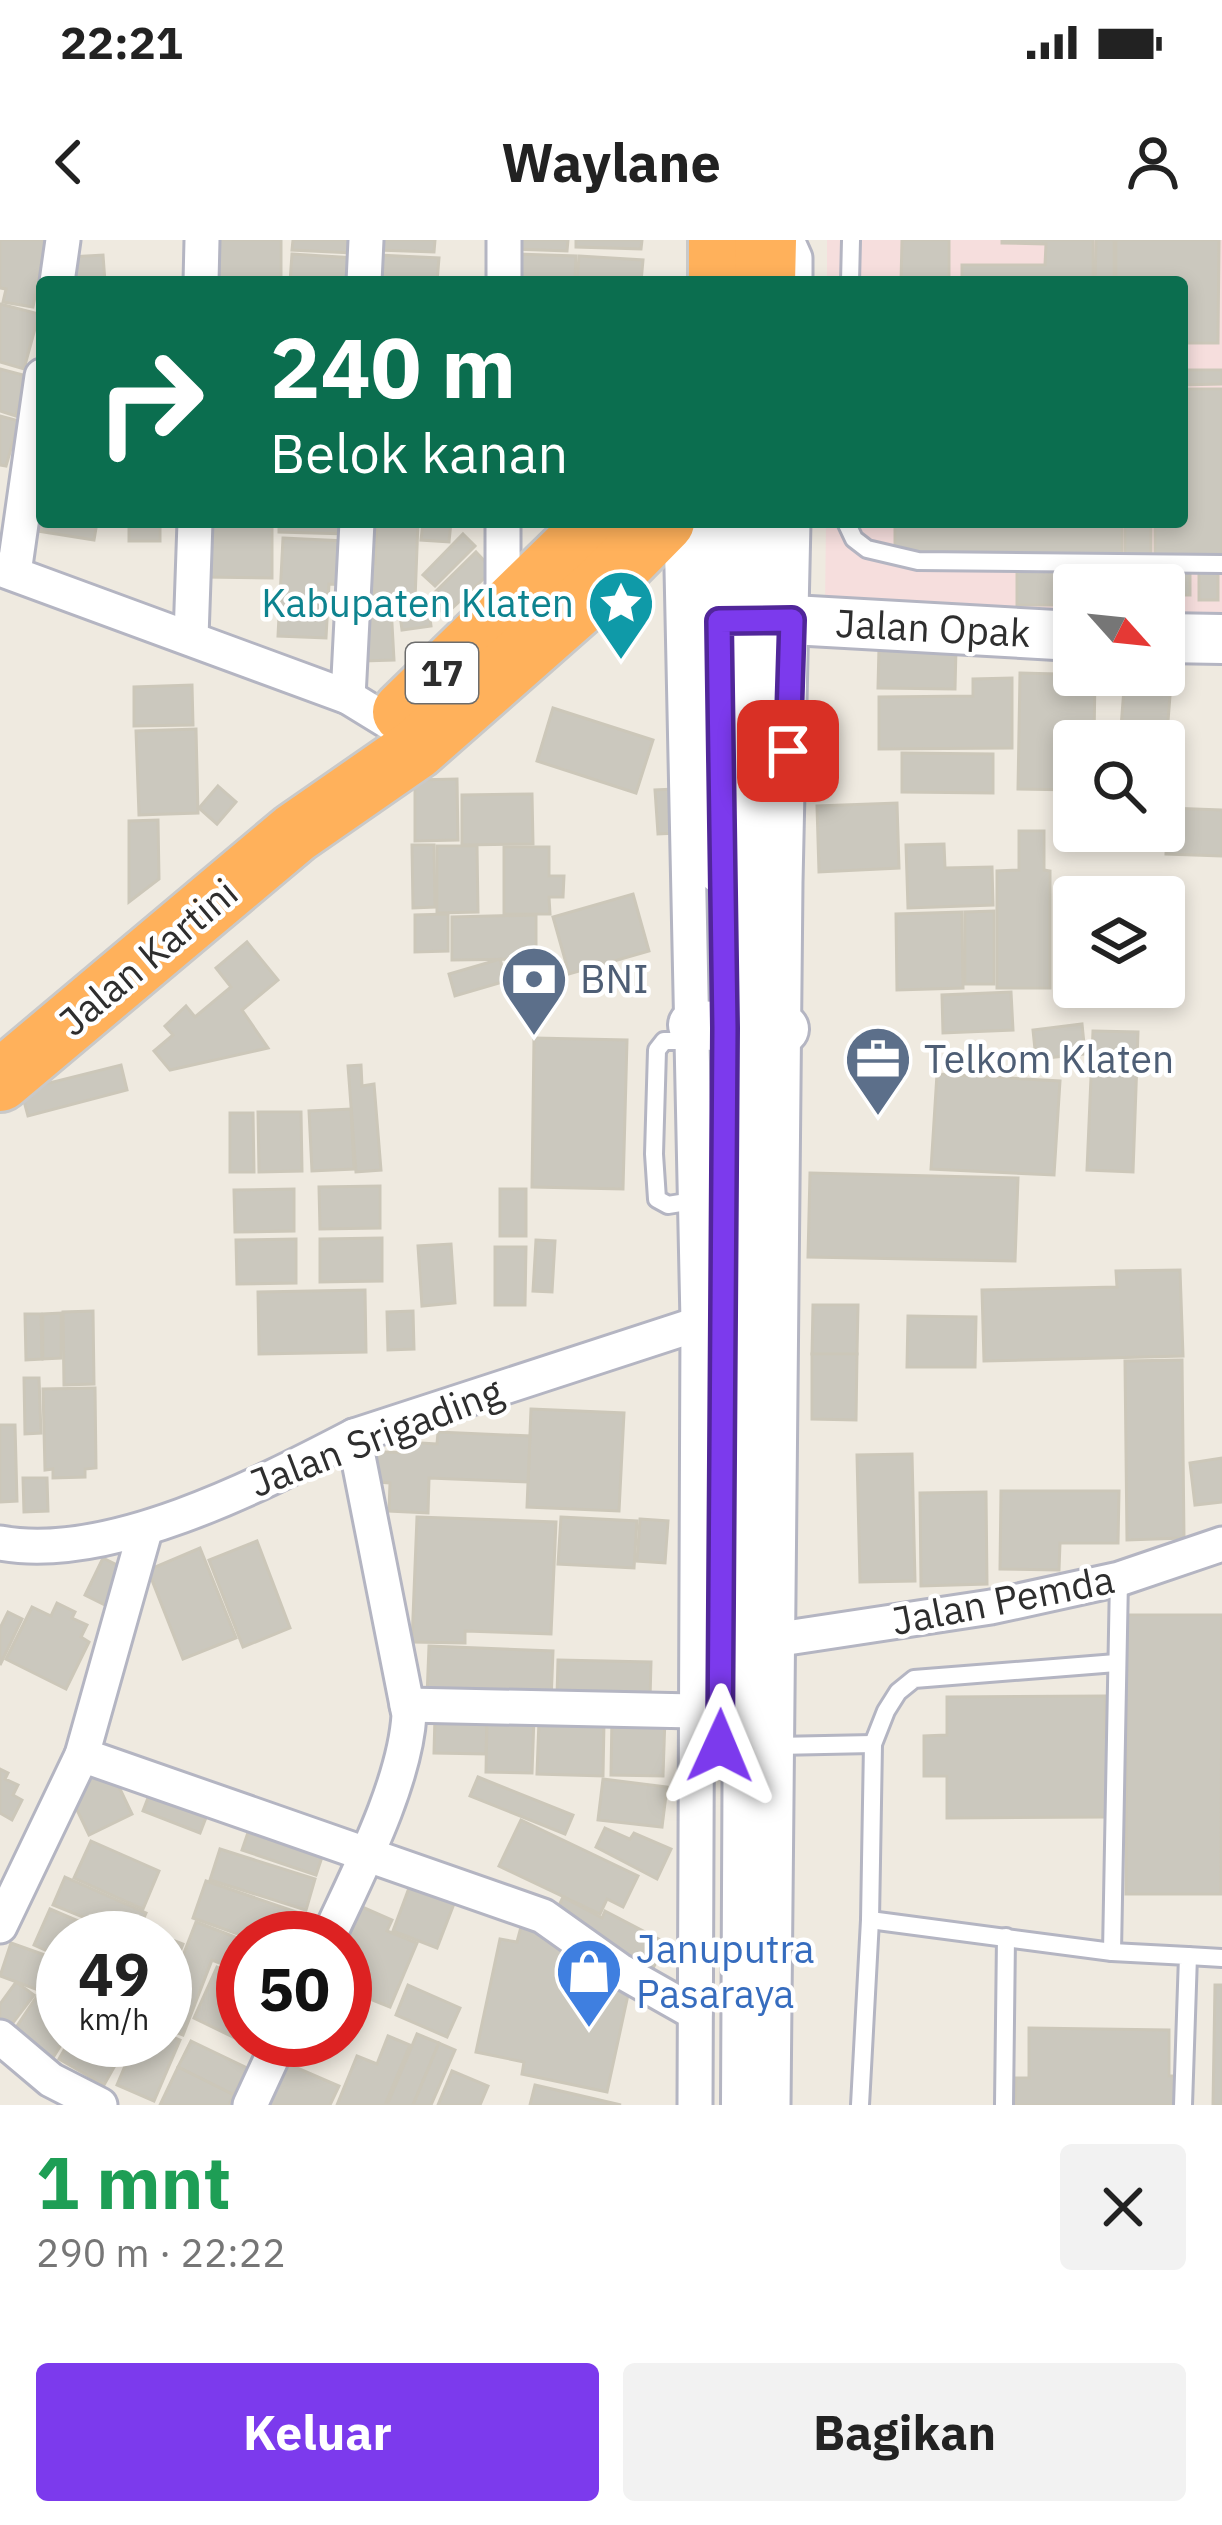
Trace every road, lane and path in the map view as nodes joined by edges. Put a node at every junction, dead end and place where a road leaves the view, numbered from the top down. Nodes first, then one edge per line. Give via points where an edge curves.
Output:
1 (63, 240) edge
2 (202, 240) edge
3 (366, 240) edge
4 (504, 240) edge
5 (719, 240) edge
6 (766, 240) edge
7 (788, 240) edge
8 (850, 240) edge
9 (58, 276) edge
10 (201, 276) edge
11 (364, 276) edge
12 (503, 276) edge
13 (719, 276) edge
14 (765, 276) edge
15 (795, 276) edge
16 (850, 276) edge
17 (36, 409) edge
18 (195, 528) edge
19 (357, 528) edge
20 (503, 528) edge
21 (592, 528) edge
22 (658, 528) edge
23 (683, 528) edge
24 (722, 528) edge
25 (760, 528) edge
26 (791, 528) edge
27 (849, 528) edge
28 (1131, 563) joint
29 (1222, 565) edge
30 (7, 571) edge
31 (503, 612) junction
32 (757, 620) junction
33 (1053, 635) edge
34 (191, 637) junction
35 (1185, 638) edge
36 (1222, 639) edge
37 (370, 710) junction
38 (295, 833) junction
39 (754, 883) junction
40 (729, 1030) junction
41 (0, 1081) edge
42 (724, 1316) junction
43 (354, 1436) junction
44 (145, 1531) junction
45 (0, 1543) edge
46 (1222, 1544) edge
47 (1119, 1579) junction
48 (750, 1645) junction
49 (1116, 1663) junction
50 (407, 1705) junction
51 (734, 1737) junction
52 (874, 1744) junction
53 (82, 1755) junction
54 (366, 1855) junction
55 (340, 1911) edge
56 (870, 1920) junction
57 (0, 1925) edge
58 (1006, 1937) junction
59 (1112, 1952) junction
60 (1188, 1956) junction
61 (1222, 1958) edge
62 (695, 2013) junction
63 (0, 2038) edge
64 (268, 2067) edge
65 (100, 2105) edge
66 (250, 2105) edge
67 (695, 2105) edge
68 (719, 2105) edge
69 (746, 2105) edge
70 (773, 2105) edge
71 (860, 2105) edge
72 (1004, 2105) edge
73 (1184, 2105) edge

1 - 9 street
2 - 10 street
3 - 11 street
4 - 12 street
5 - 13 highway
6 - 14 highway
7 - 15 street
8 - 16 lane
17 - 30 street
18 - 34 street
19 - 37 street
20 - 31 street
21 - 31 highway, Jalan Kartini / 17
22 - 38 highway, Jalan Kartini / 17 via 416,749
23 - 40 street
24 - 32 main road
25 - 32 main road
26 - 32 street
27 - 28 lane via 867,549 918,561
28 - 29 lane
30 - 34 street
31 - 37 highway, Jalan Kartini / 17
32 - 33 main road, Jalan Opak
32 - 39 main road
32 - 39 street
34 - 37 street
35 - 36 main road
37 - 38 highway, Jalan Kartini / 17
38 - 41 highway, Jalan Kartini / 17
39 - 40 main road
40 - 42 main road
40 - 42 street via 693,1202
40 - 48 street
42 - 43 street, Jalan Srigading
42 - 48 main road
42 - 51 street
43 - 44 street, Jalan Srigading
43 - 50 street
44 - 45 street, Jalan Srigading via 32,1549
44 - 53 street
46 - 47 street, Jalan Pemda
47 - 48 street, Jalan Pemda
47 - 49 lane
48 - 51 main road
49 - 52 lane via 914,1679 886,1711
49 - 59 lane
50 - 51 street
50 - 54 street via 402,1756
51 - 52 lane
51 - 62 street
51 - 68 main road
51 - 69 main road
51 - 70 street
52 - 56 lane
53 - 54 street
53 - 57 street
54 - 55 street
54 - 62 street via 543,1916
56 - 58 lane
56 - 71 lane
58 - 59 lane
58 - 72 lane
59 - 60 lane
60 - 61 lane
60 - 73 lane
62 - 67 street
63 - 65 street via 51,2080
64 - 66 street

